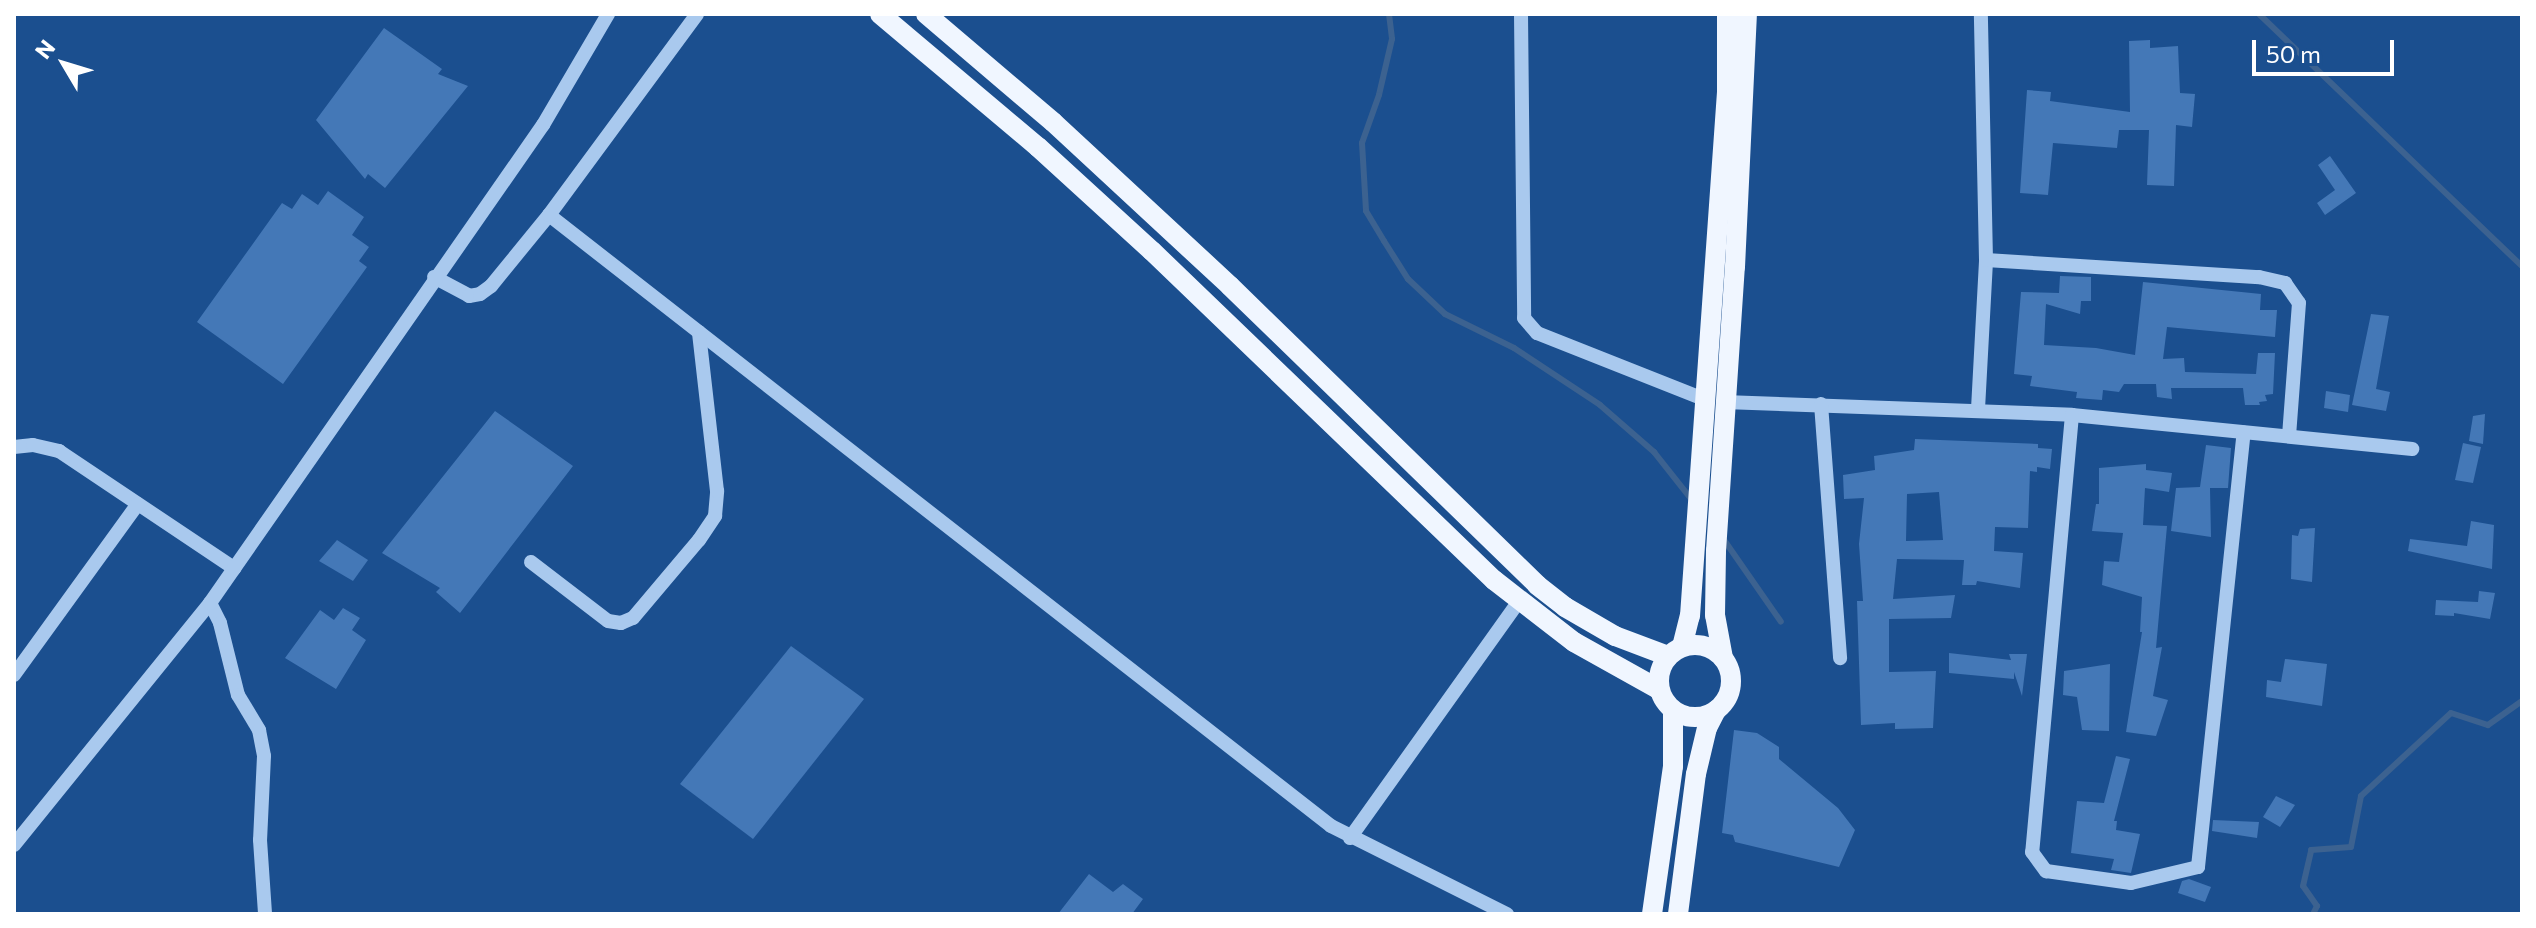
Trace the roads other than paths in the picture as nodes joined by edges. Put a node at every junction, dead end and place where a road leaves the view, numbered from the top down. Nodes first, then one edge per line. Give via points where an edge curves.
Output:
1 (608, 14) edge
2 (697, 14) edge
3 (880, 14) edge
4 (926, 14) edge
5 (1521, 14) edge
6 (1727, 14) edge
7 (1747, 14) edge
8 (1981, 14) edge
9 (549, 215) junction
10 (1986, 260) junction
11 (434, 277) junction
12 (699, 332) junction
13 (1714, 400) junction
14 (1821, 404) junction
15 (1978, 409) junction
16 (2072, 415) junction
17 (2244, 432) junction
18 (2289, 436) junction
19 (14, 447) edge
20 (2412, 449) dead end
21 (138, 504) junction
22 (531, 562) dead end
23 (234, 568) junction
24 (1519, 601) junction
25 (210, 603) junction
26 (1675, 652) junction
27 (1723, 658) junction
28 (1840, 658) dead end
29 (14, 675) edge
30 (1660, 690) junction
31 (1716, 710) junction
32 (1673, 711) junction
33 (1350, 838) junction
34 (14, 845) edge
35 (265, 914) edge
36 (1507, 914) edge
37 (1652, 914) edge
38 (1678, 914) edge

1 - 11 street via 543,125
2 - 9 street
3 - 24 main road via 1152,251
4 - 26 main road via 1053,122 1207,265 1537,585 1615,636
5 - 13 street via 1524,318 1537,333
6 - 13 main road
7 - 13 main road via 1735,267
8 - 10 street
9 - 11 street via 480,294 469,296
9 - 12 street
10 - 15 street
10 - 18 street via 2285,283 2299,303
11 - 23 street
12 - 22 street via 717,491 715,516 699,540 633,618 621,623 608,621
12 - 33 street
13 - 14 street
13 - 26 main road via 1698,492 1690,616
13 - 27 main road via 1719,516 1715,615
14 - 15 street
14 - 28 street
15 - 16 street
16 - 17 street
16 - 17 street via 2032,852 2046,871 2131,883 2198,867
17 - 18 street
18 - 20 street
19 - 21 street via 59,451
21 - 23 street
21 - 29 street
23 - 25 street
24 - 30 main road via 1574,642
24 - 33 street
25 - 34 street
25 - 35 street via 238,695 259,730 264,756 260,840
26 - 27 main road via 1699,645
26 - 30 main road via 1659,678
27 - 31 main road via 1730,691
30 - 32 main road
31 - 32 main road via 1693,717
31 - 38 main road via 1696,774
32 - 37 main road via 1673,766
33 - 36 street

